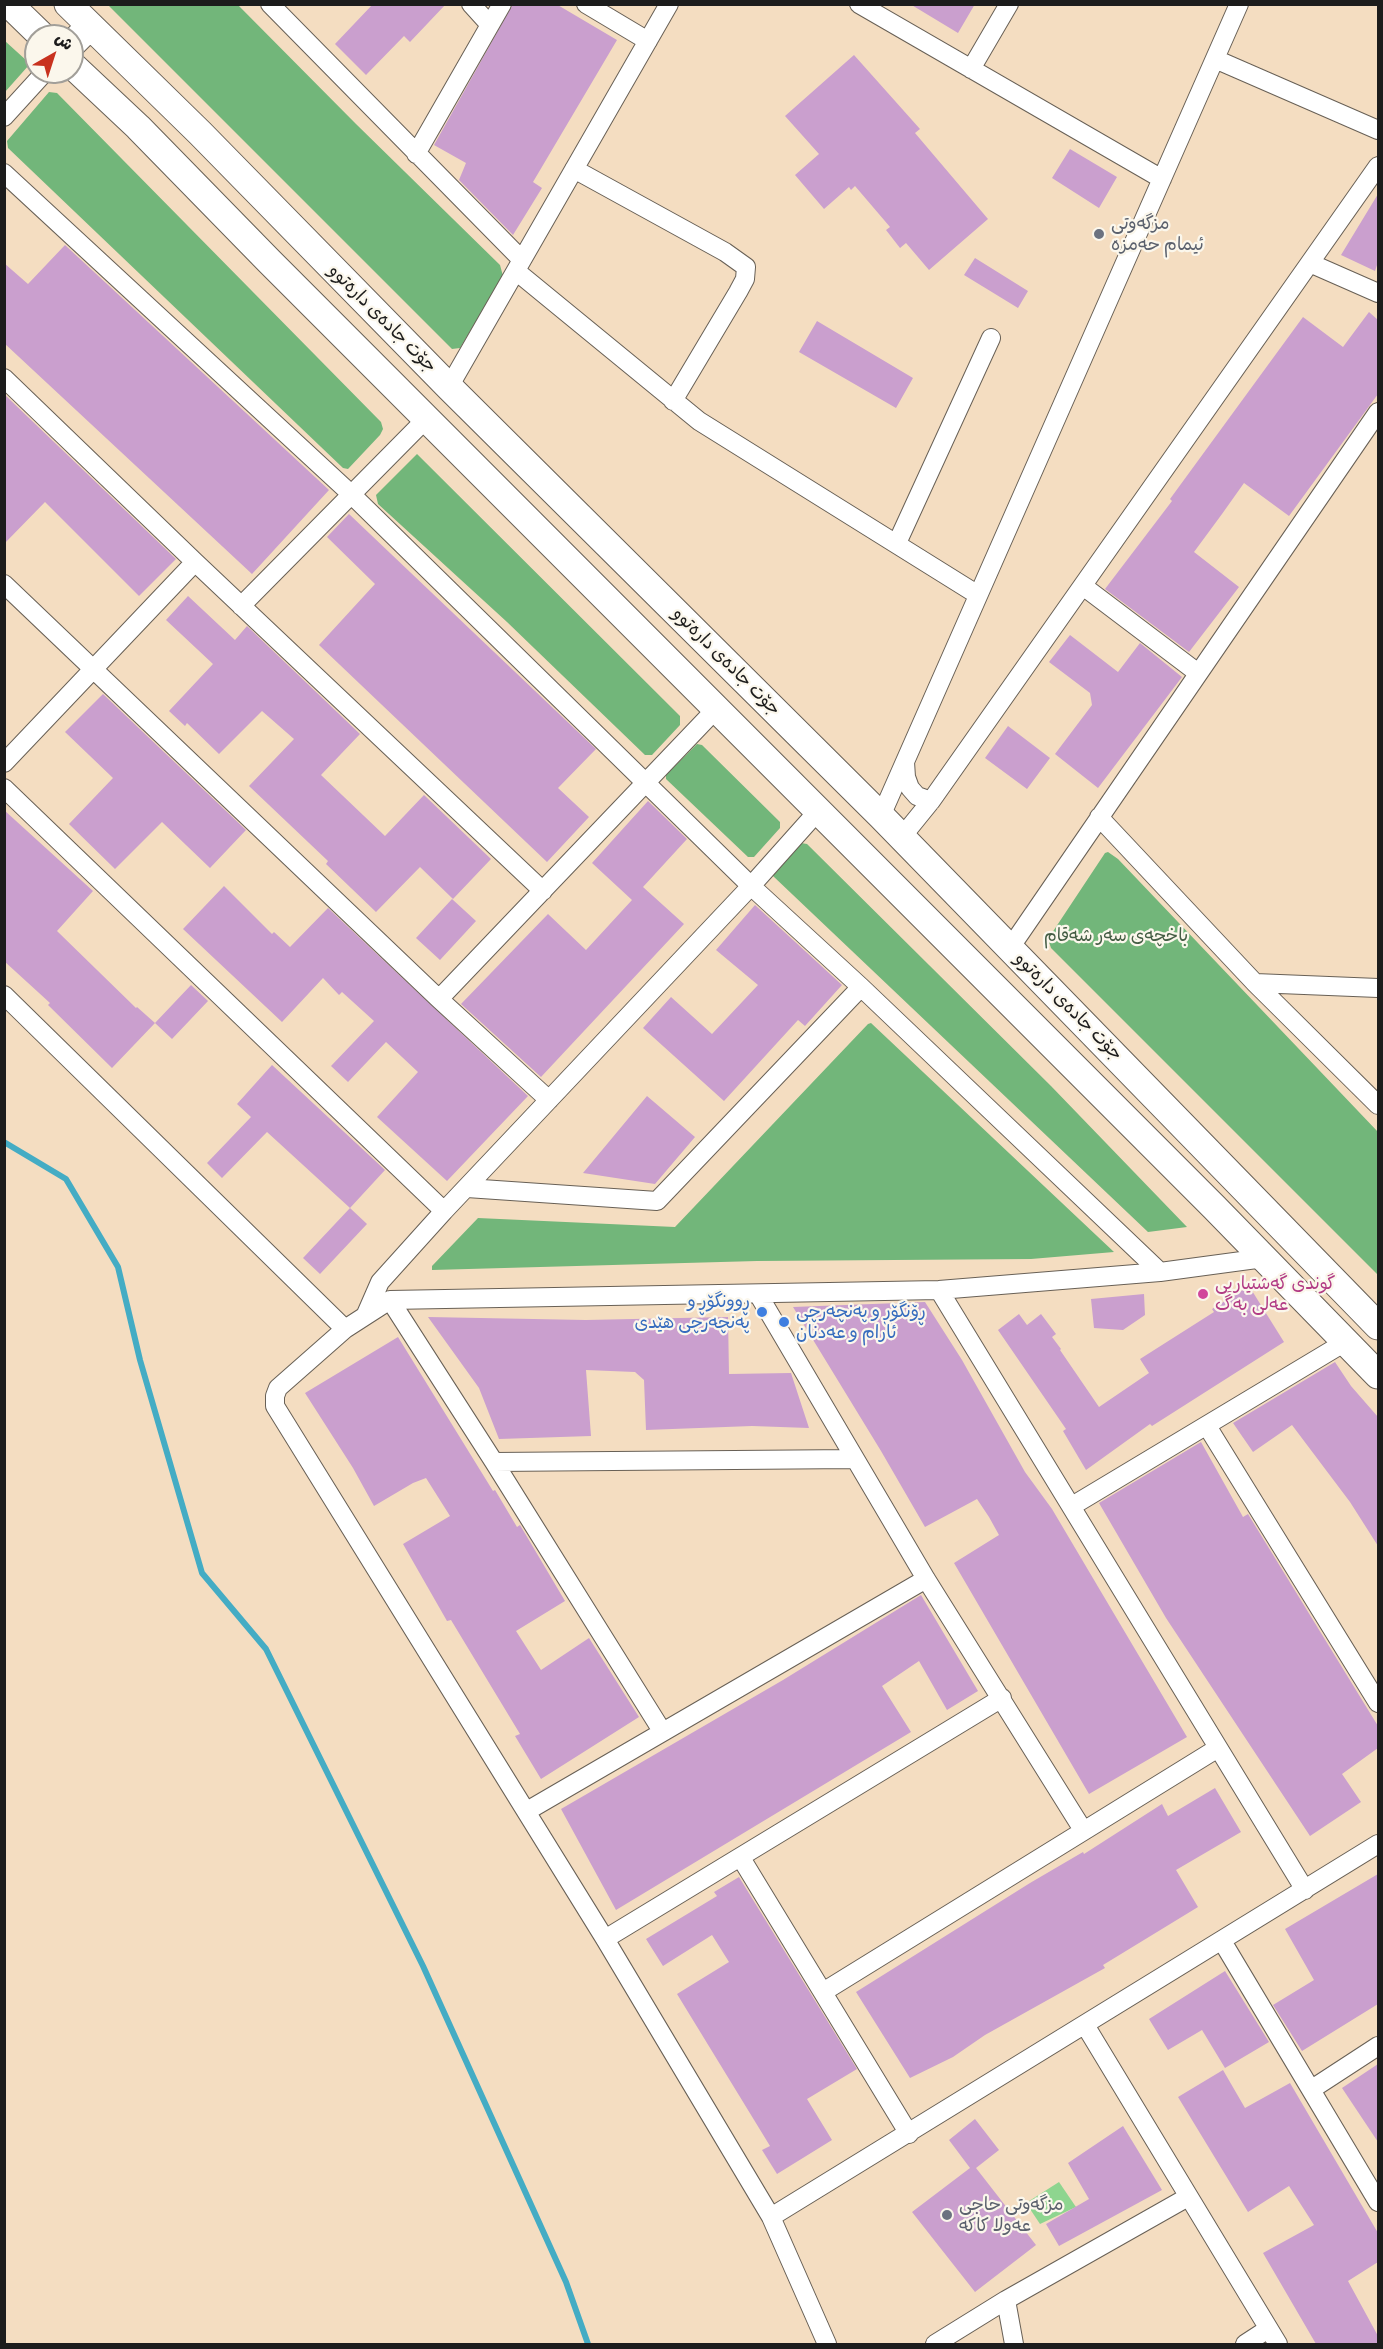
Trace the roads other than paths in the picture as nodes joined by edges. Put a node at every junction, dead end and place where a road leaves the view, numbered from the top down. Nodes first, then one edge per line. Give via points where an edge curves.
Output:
1 (9, 4) edge
2 (68, 4) edge
3 (270, 4) edge
4 (471, 4) edge
5 (502, 4) edge
6 (586, 4) edge
7 (669, 4) edge
8 (859, 4) edge
9 (1009, 4) edge
10 (1239, 4) edge
11 (30, 24) edge
12 (76, 24) edge
13 (490, 25) junction
14 (84, 37) edge
15 (648, 41) junction
16 (1215, 59) junction
17 (971, 69) junction
18 (84, 75) edge
19 (34, 84) edge
20 (4, 117) edge
21 (1378, 130) edge
22 (416, 154) junction
23 (1378, 166) edge
24 (574, 169) junction
25 (4, 173) edge
26 (1162, 179) junction
27 (1312, 264) junction
28 (519, 266) junction
29 (1378, 293) edge
30 (992, 338) dead end
31 (4, 378) edge
32 (449, 387) junction
33 (673, 401) junction
34 (1378, 412) edge
35 (427, 418) junction
36 (351, 494) junction
37 (897, 543) junction
38 (195, 562) junction
39 (4, 584) edge
40 (1083, 586) junction
41 (978, 595) junction
42 (241, 606) junction
43 (93, 670) junction
44 (1198, 673) junction
45 (716, 709) junction
46 (905, 760) junction
47 (4, 763) edge
48 (646, 781) junction
49 (4, 788) edge
50 (931, 801) junction
51 (818, 811) junction
52 (881, 816) junction
53 (1099, 817) junction
54 (901, 838) junction
55 (751, 886) junction
56 (543, 891) junction
57 (1014, 952) junction
58 (1255, 983) junction
59 (991, 984) junction
60 (861, 987) junction
61 (1378, 988) edge
62 (4, 995) edge
63 (439, 999) junction
64 (549, 1100) junction
65 (1378, 1106) edge
66 (467, 1188) junction
67 (444, 1211) junction
68 (1264, 1257) junction
69 (1160, 1272) junction
70 (939, 1290) junction
71 (758, 1294) junction
72 (390, 1300) junction
73 (366, 1314) junction
74 (1378, 1326) edge
75 (345, 1329) junction
76 (1347, 1341) junction
77 (1378, 1375) edge
78 (1207, 1426) junction
79 (854, 1459) junction
80 (494, 1462) junction
81 (1072, 1506) junction
82 (926, 1579) junction
83 (1002, 1698) junction
84 (1378, 1703) edge
85 (662, 1731) junction
86 (1218, 1748) junction
87 (527, 1811) junction
88 (1083, 1830) junction
89 (1378, 1844) edge
90 (741, 1858) junction
91 (1305, 1890) junction
92 (605, 1939) junction
93 (1222, 1941) junction
94 (823, 1992) junction
95 (1085, 2025) junction
96 (1378, 2046) edge
97 (1312, 2089) junction
98 (909, 2134) junction
99 (1188, 2197) junction
100 (1378, 2202) edge
101 (771, 2217) junction
102 (1006, 2300) junction
103 (1273, 2337) edge
104 (827, 2344) edge
105 (935, 2344) edge
106 (1014, 2344) edge
107 (1245, 2344) edge

1 - 11 main road
2 - 12 main road, جۆت جادەی دارەتوو
3 - 22 street
4 - 13 street
5 - 13 street
6 - 15 street
7 - 15 street
8 - 17 street
9 - 17 street
10 - 16 street
13 - 22 street
14 - 32 main road, جۆت جادەی دارەتوو via 200,133
15 - 24 street
16 - 21 street
16 - 26 street
17 - 26 street
18 - 35 main road
19 - 20 street
22 - 28 street
23 - 27 street
24 - 28 street
24 - 33 street via 746,267 738,292
25 - 36 street
26 - 41 street
27 - 29 street
27 - 40 street
28 - 32 street
28 - 33 street
30 - 37 street
31 - 38 street
32 - 52 main road, جۆت جادەی دارەتوو
33 - 37 street
34 - 44 street
35 - 36 street
35 - 45 main road
36 - 42 street
36 - 48 street
37 - 41 street
38 - 42 street
38 - 43 street
39 - 43 street
40 - 44 street
40 - 50 street
41 - 46 street
42 - 56 street
43 - 47 street
43 - 63 street
44 - 53 street
45 - 48 street
45 - 51 main road
46 - 50 street via 910,788 917,796
46 - 52 street
48 - 55 street
48 - 56 street
49 - 67 street
50 - 54 street
51 - 55 street
51 - 59 main road
52 - 54 main road, جۆت جادەی دارەتوو
53 - 57 street
53 - 58 street
54 - 57 main road, جۆت جادەی دارەتوو
55 - 60 street
55 - 64 street
56 - 63 street
57 - 59 main road
57 - 74 main road, جۆت جادەی دارەتوو
58 - 61 street
58 - 65 street
59 - 68 main road
60 - 66 street via 657,1202
60 - 69 street
62 - 75 street
63 - 64 street
64 - 66 street
66 - 67 street
67 - 73 street via 380,1282
68 - 69 street
68 - 76 main road
69 - 70 street
70 - 71 street
70 - 81 street
71 - 72 street
71 - 79 street
72 - 73 street
72 - 80 street
73 - 75 street
75 - 87 street via 278,1388 275,1406
76 - 77 main road
76 - 78 street
78 - 81 street
78 - 84 street
79 - 80 street
79 - 82 street
80 - 85 street
81 - 86 street
82 - 83 street
82 - 85 street
83 - 88 street
83 - 90 street
85 - 87 street
86 - 88 street
86 - 91 street
87 - 92 street
88 - 94 street
89 - 91 street
90 - 92 street
90 - 94 street
91 - 93 street
92 - 101 street
93 - 95 street
93 - 97 street
94 - 98 street
95 - 98 street
95 - 99 street
96 - 97 street
97 - 100 street
98 - 101 street
99 - 102 street
99 - 103 street
101 - 104 street
102 - 105 street
102 - 106 street
103 - 107 street

